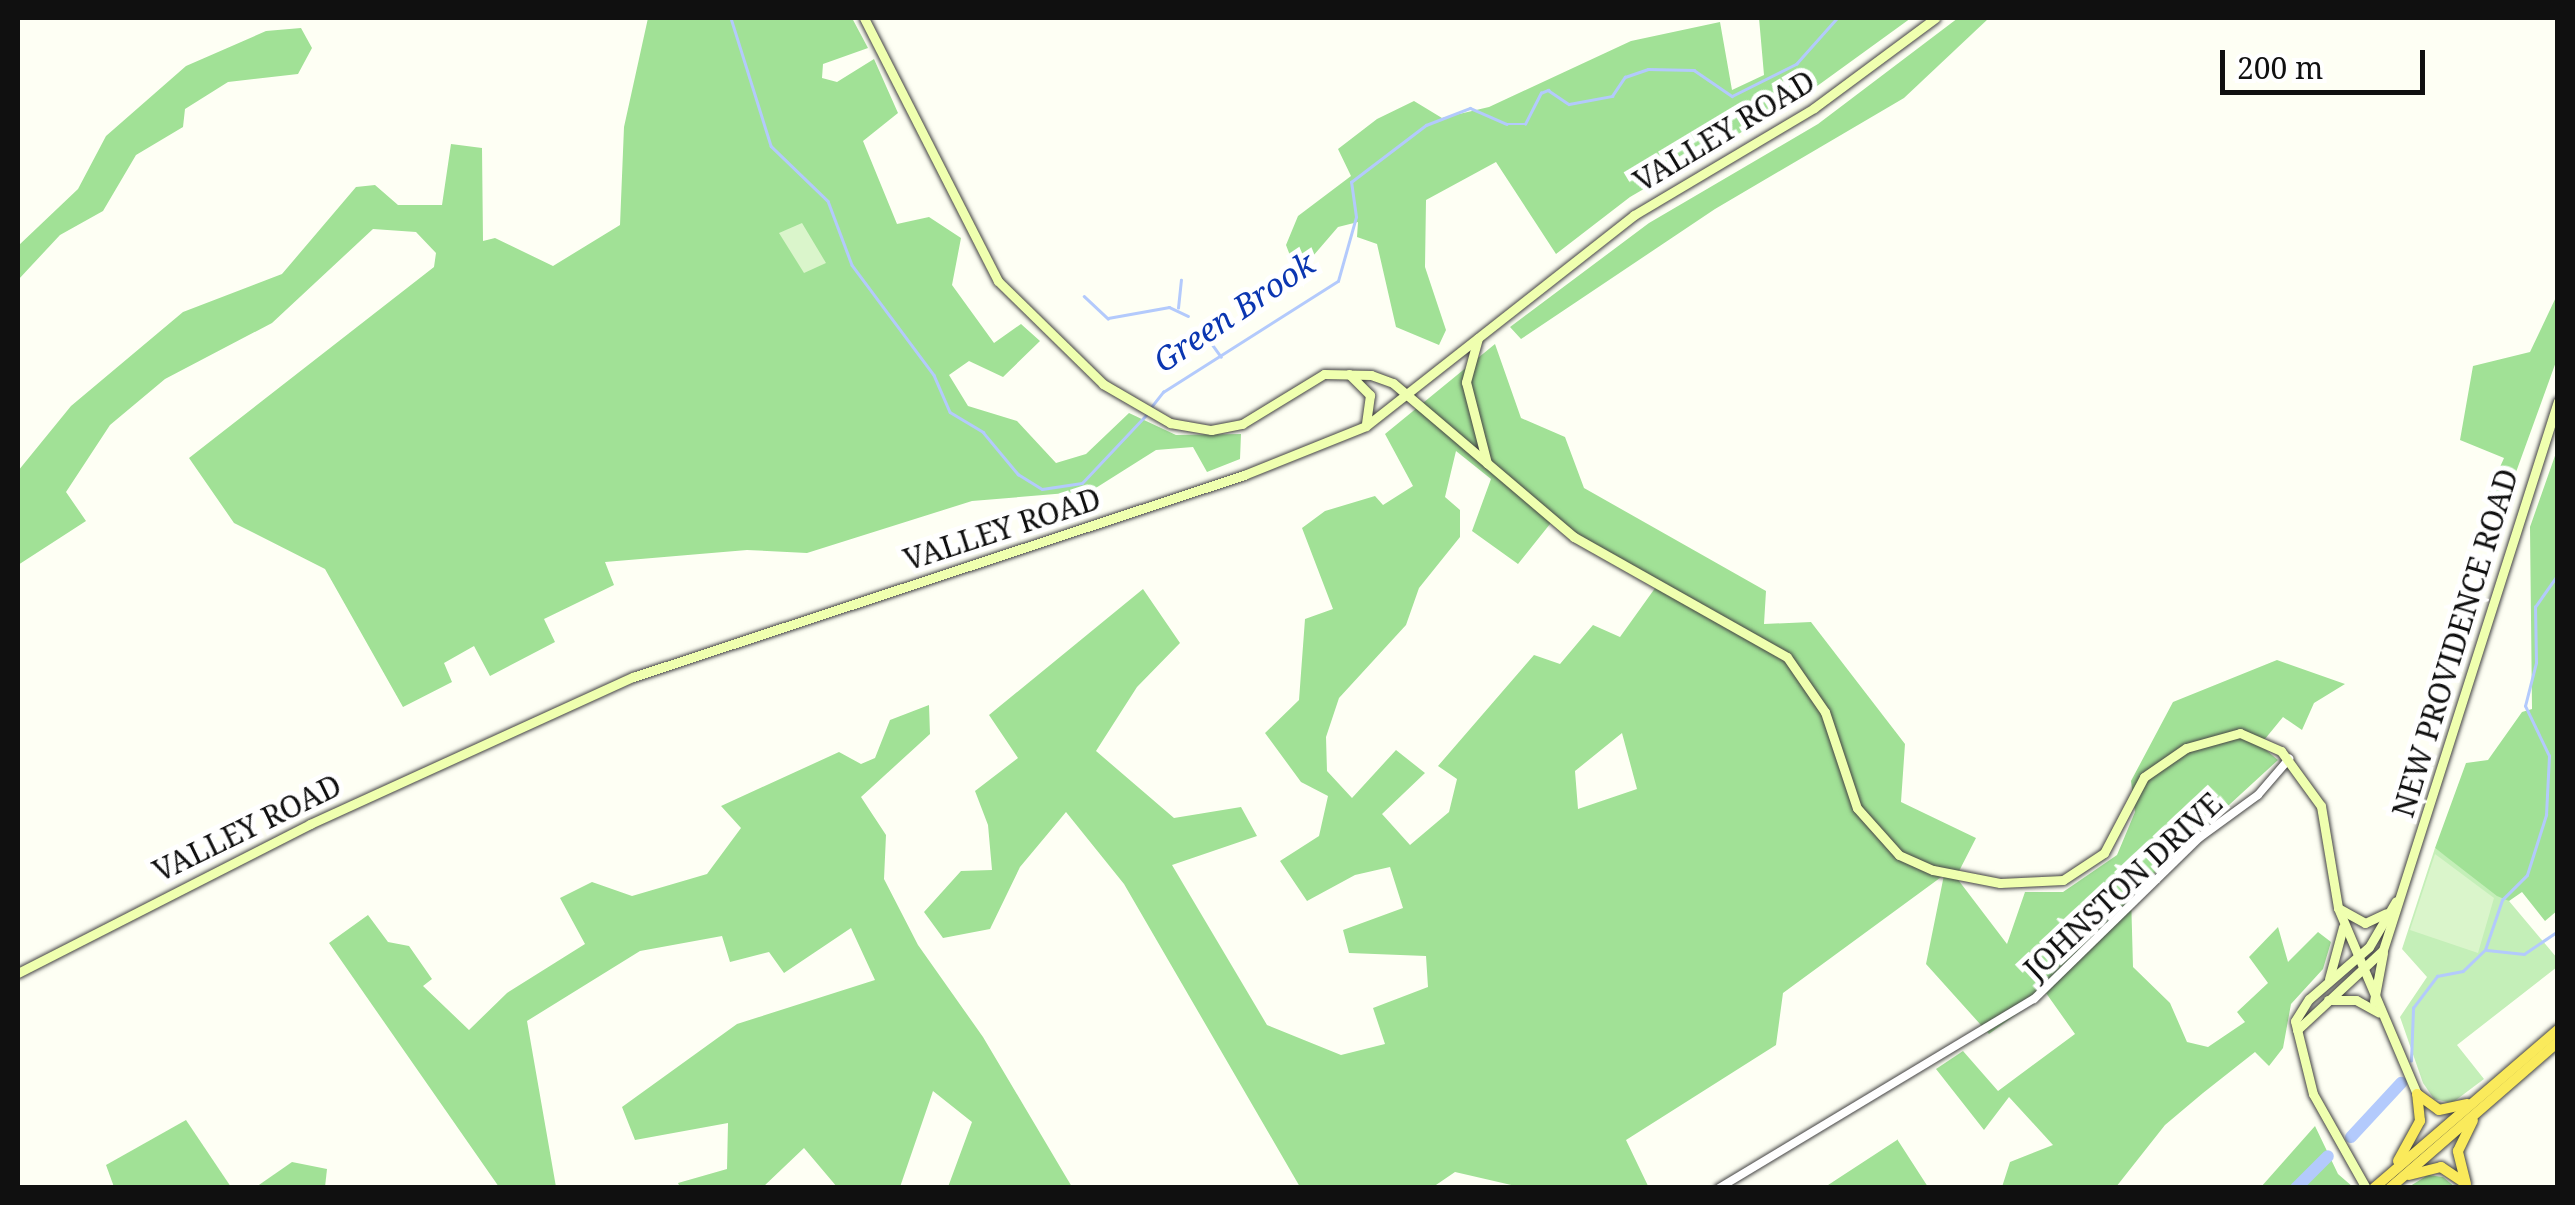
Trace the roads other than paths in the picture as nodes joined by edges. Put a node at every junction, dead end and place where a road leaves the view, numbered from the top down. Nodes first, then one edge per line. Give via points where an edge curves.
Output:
1 (864, 18) edge
2 (1935, 18) edge
3 (1480, 333) junction
4 (1347, 373) junction
5 (1408, 395) junction
6 (2558, 402) edge
7 (1366, 426) junction
8 (1488, 465) junction
9 (2290, 759) junction
10 (2398, 898) junction
11 (2338, 908) junction
12 (2388, 912) junction
13 (2343, 924) junction
14 (2383, 950) junction
15 (2357, 959) junction
16 (2362, 971) junction
17 (18, 973) edge
18 (2328, 982) junction
19 (2326, 1000) junction
20 (2374, 1001) junction
21 (2378, 1013) junction
22 (2297, 1030) junction
23 (2558, 1030) edge
24 (2558, 1042) edge
25 (2417, 1094) junction
26 (2476, 1106) junction
27 (2395, 1179) edge
28 (2367, 1186) edge
29 (2468, 1186) edge
30 (1719, 1188) edge

1 - 4 main road via 998,281 1064,351 1140,408 1185,428 1226,428 1313,378
2 - 3 main road, VALLEY ROAD via 1814,108 1684,180
3 - 5 main road, VALLEY ROAD
3 - 8 main road via 1466,382
4 - 5 main road via 1383,378
4 - 7 main road via 1370,395
5 - 7 main road, VALLEY ROAD
5 - 8 main road
6 - 10 main road, NEW PROVIDENCE ROAD via 2494,586 2451,754
7 - 17 main road, VALLEY ROAD via 1244,475 633,678 310,824
8 - 9 main road via 1574,537 1787,657 1825,712 1857,808 1888,846 1933,870 2020,884 2063,880 2104,853 2144,777 2186,748 2240,732
9 - 11 main road via 2324,814
9 - 30 street, JOHNSTON DRIVE via 2258,795 2198,838 2034,999
10 - 12 main road, NEW PROVIDENCE ROAD
10 - 14 main road, NEW PROVIDENCE ROAD
11 - 12 main road via 2365,922
11 - 13 main road
12 - 15 main road, NEW PROVIDENCE ROAD
13 - 15 main road
13 - 18 main road
14 - 16 main road, NEW PROVIDENCE ROAD
14 - 20 main road
15 - 16 main road
15 - 18 main road, NEW PROVIDENCE ROAD
16 - 19 main road, NEW PROVIDENCE ROAD
16 - 20 main road
18 - 22 main road, NEW PROVIDENCE ROAD via 2301,1008
19 - 21 main road via 2356,1000
19 - 22 main road, NEW PROVIDENCE ROAD
20 - 21 main road
21 - 25 main road
22 - 28 main road via 2302,1065 2330,1128
23 - 26 highway
24 - 26 highway
25 - 26 highway via 2439,1110
25 - 27 highway via 2419,1124
26 - 27 highway
26 - 29 highway via 2458,1151
27 - 28 highway
27 - 29 highway via 2433,1166

